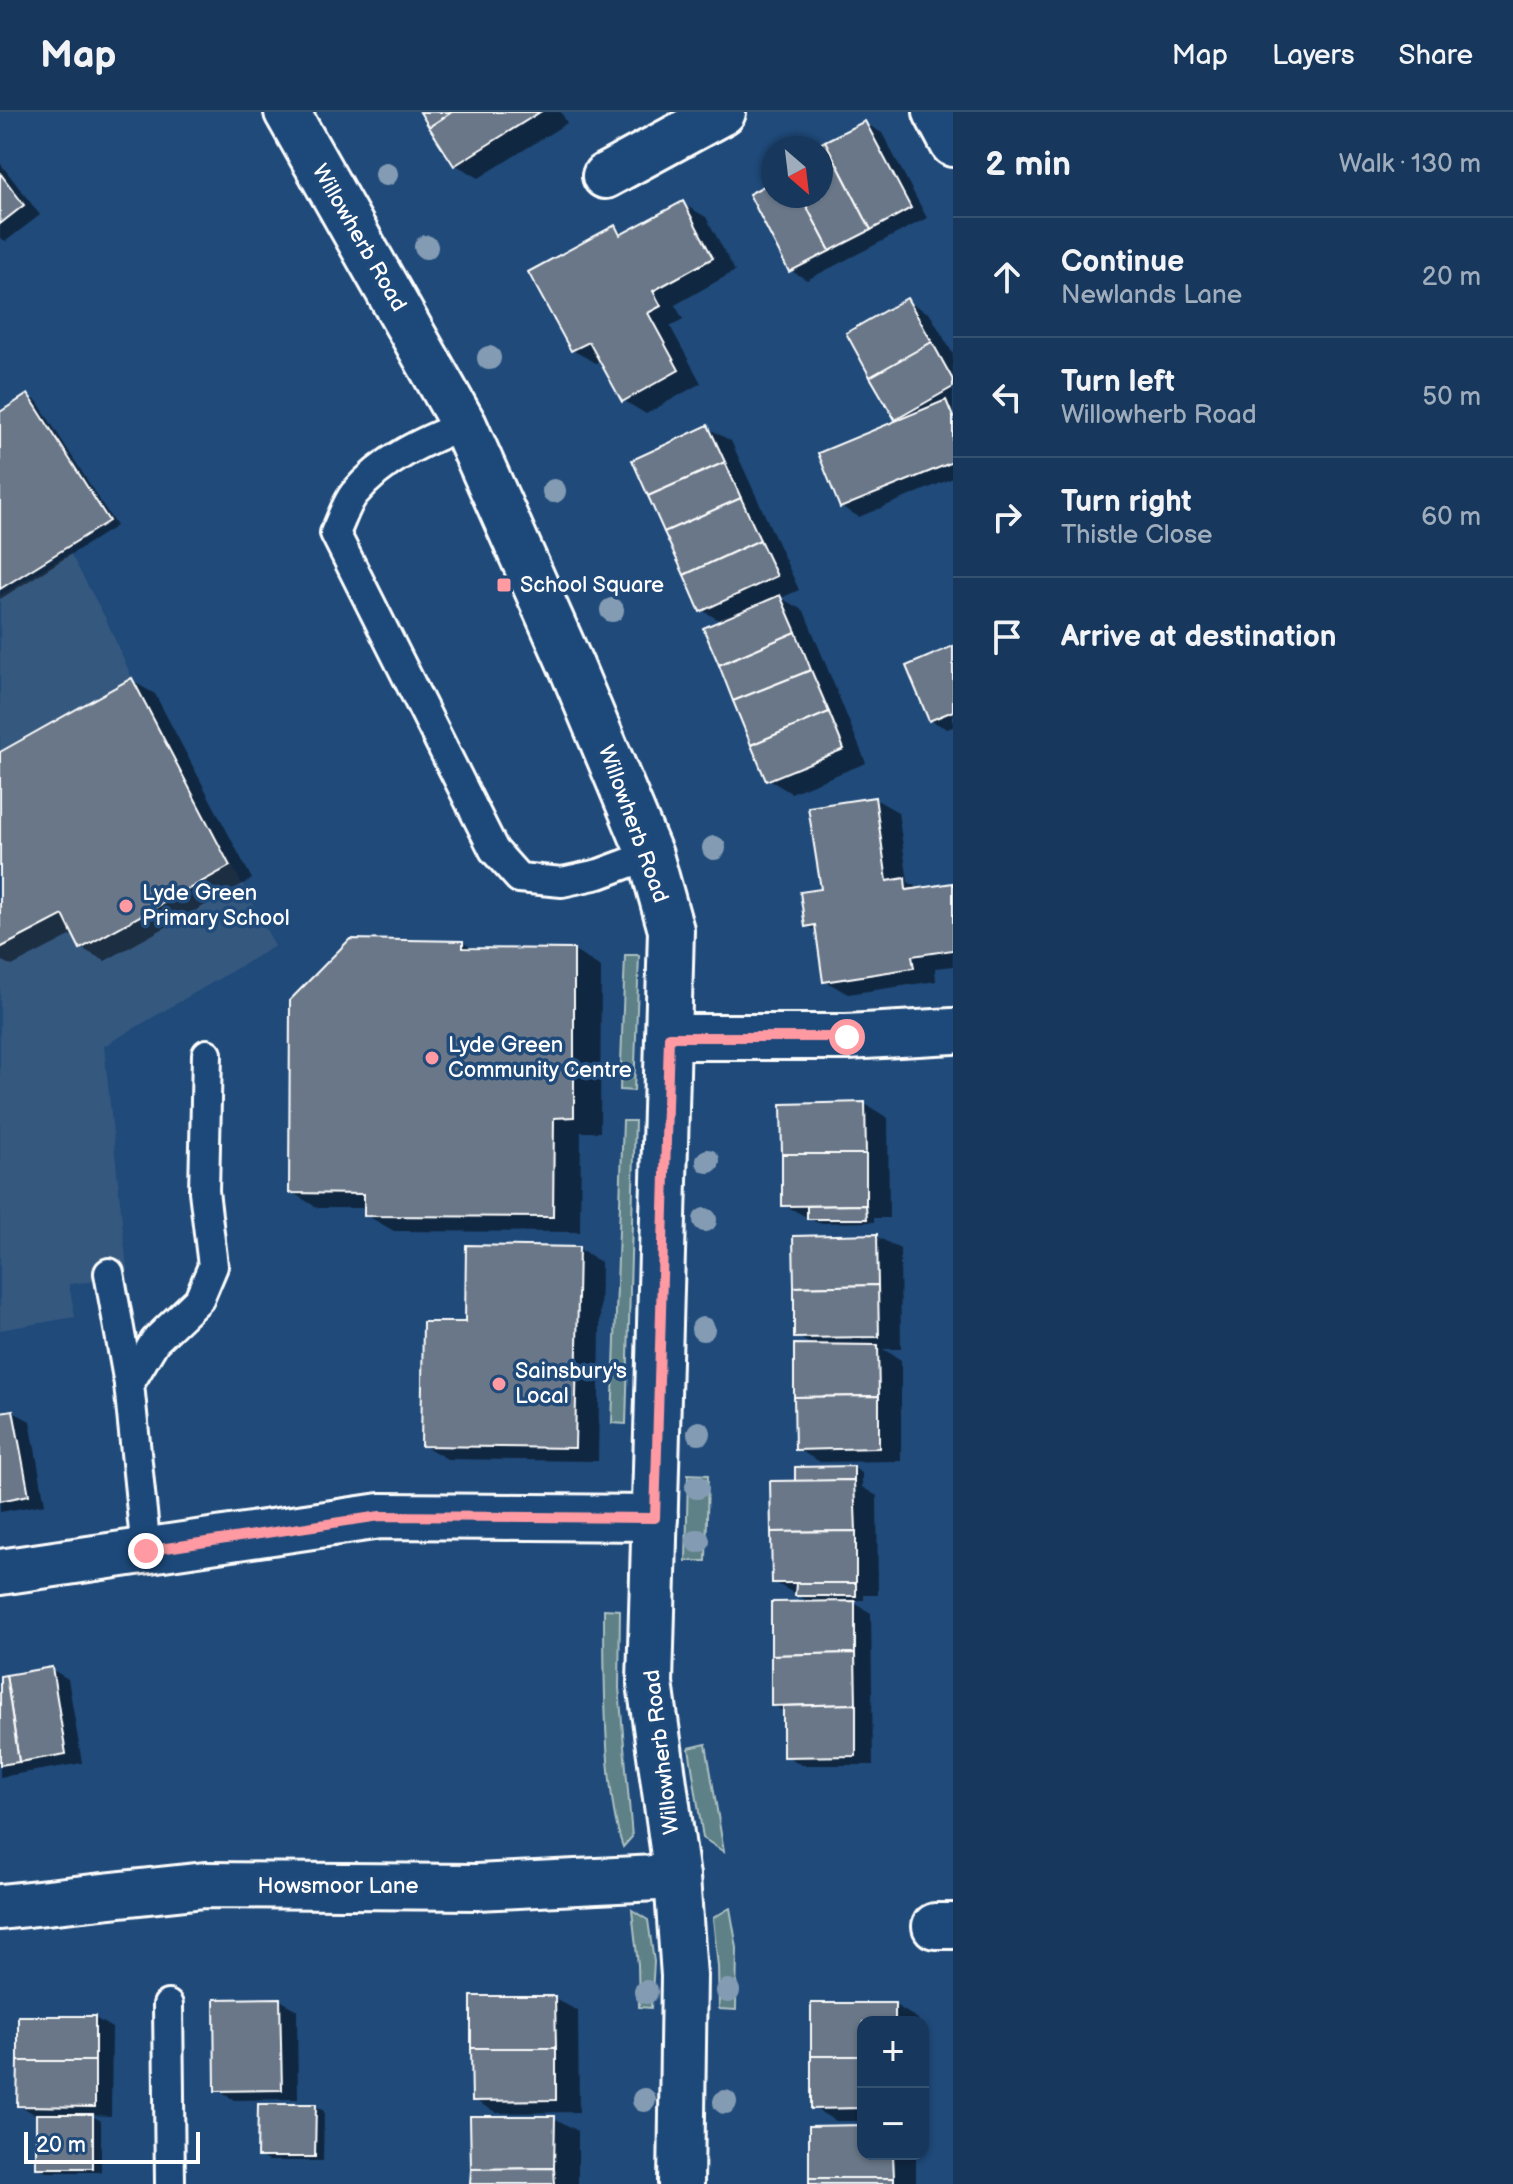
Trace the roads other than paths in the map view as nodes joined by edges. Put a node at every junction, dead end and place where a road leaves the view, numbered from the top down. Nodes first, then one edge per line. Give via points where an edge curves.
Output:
1 (287, 112) edge
2 (723, 112) edge
3 (936, 112) edge
4 (953, 144) edge
5 (605, 176) dead end
6 (464, 425) junction
7 (650, 855) junction
8 (953, 1031) edge
9 (669, 1037) junction
10 (207, 1054) dead end
11 (109, 1273) dead end
12 (129, 1384) junction
13 (655, 1518) junction
14 (146, 1551) junction
15 (0, 1572) edge
16 (677, 1877) junction
17 (0, 1907) edge
18 (168, 2005) dead end
19 (170, 2184) edge
20 (681, 2184) edge

1 - 6 street, Willowherb Road
2 - 5 street
3 - 4 street
6 - 7 street, Willowherb Road
6 - 7 lane via 388,462 352,495 335,533 494,850 519,878 562,882
7 - 9 street, Willowherb Road via 671,930
8 - 9 street
9 - 13 street, Willowherb Road
10 - 12 lane via 204,1191 213,1266 199,1299 155,1341
11 - 12 lane
12 - 14 lane
13 - 14 street via 380,1516
13 - 16 street, Willowherb Road via 650,1683
14 - 15 street
16 - 17 street, Howsmoor Lane via 477,1887 205,1885
16 - 20 street, Willowherb Road via 684,1976
18 - 19 lane

